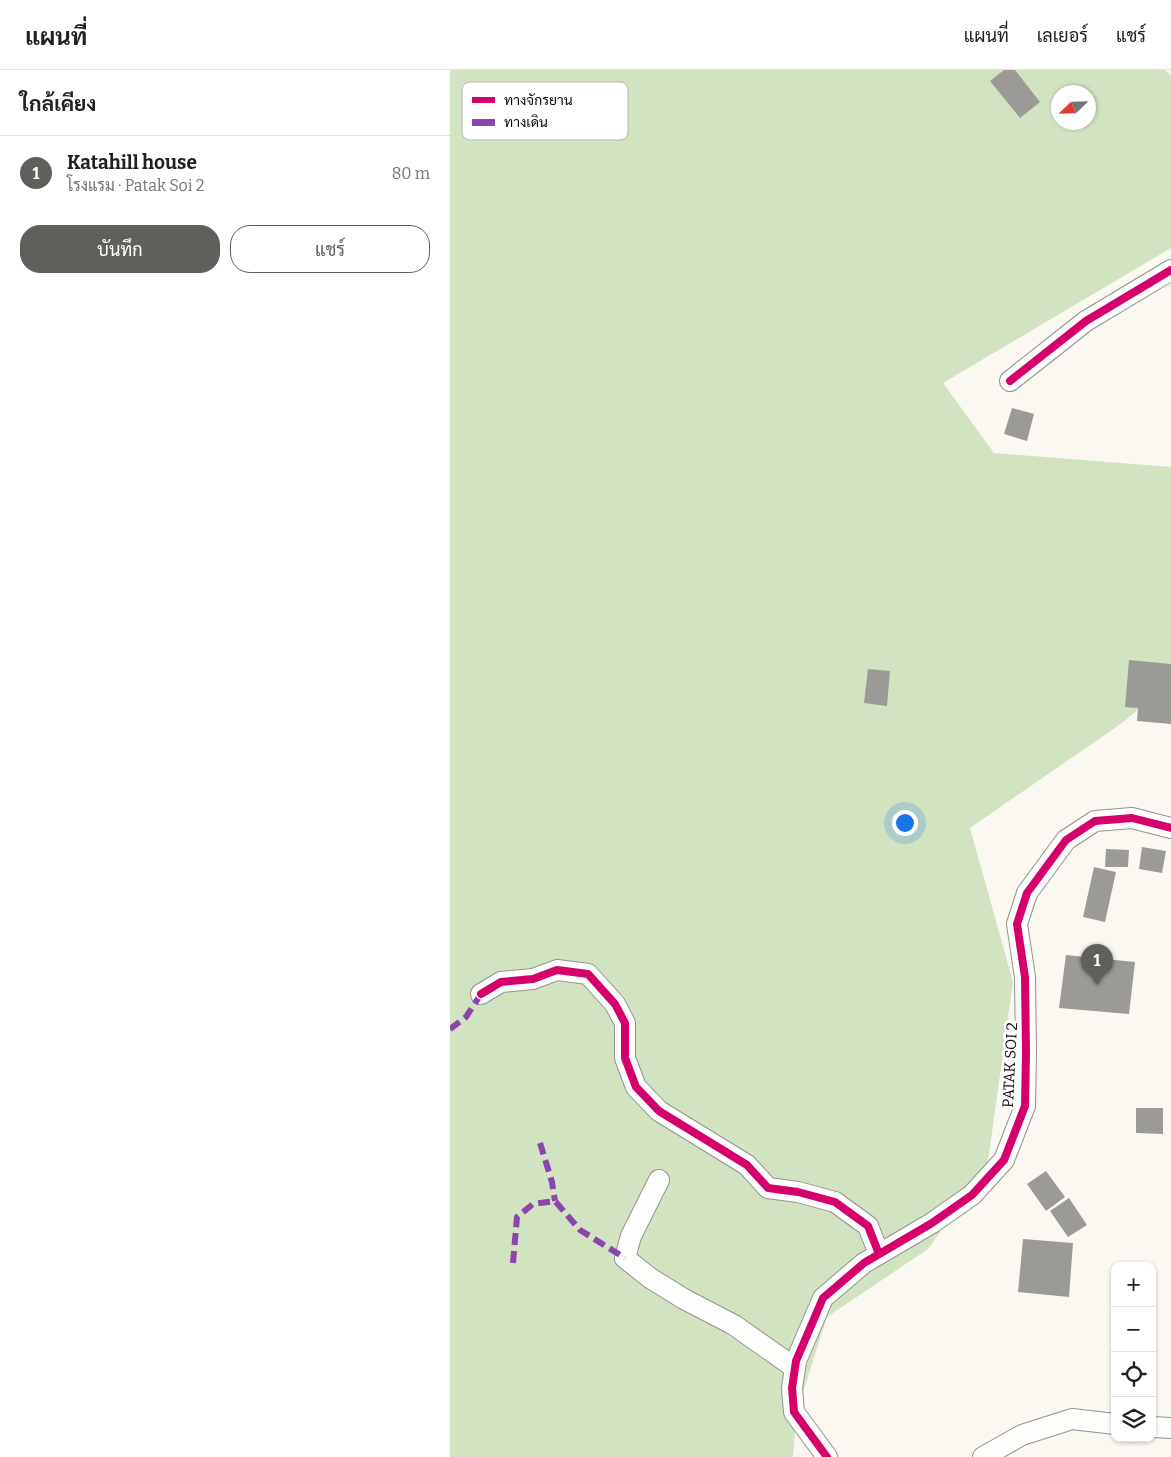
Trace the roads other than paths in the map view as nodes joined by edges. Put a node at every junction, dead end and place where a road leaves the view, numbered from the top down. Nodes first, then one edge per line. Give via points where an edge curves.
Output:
1 (1171, 270) edge
2 (1010, 380) dead end
3 (1171, 828) edge
4 (481, 994) dead end
5 (658, 1180) dead end
6 (879, 1254) junction
7 (795, 1368) junction
8 (1111, 1424) edge
9 (1156, 1428) edge
10 (1171, 1428) edge
11 (826, 1457) edge
12 (983, 1457) edge

1 - 2 street via 1086,321
3 - 6 street, PATAK SOI 2 via 1132,818 1095,821 1066,840 1027,893 1016,924 1024,977 1025,1106 1004,1160 972,1195
4 - 6 street via 501,982 533,979 558,970 588,974 615,1004 625,1023 626,1058 636,1087 659,1111 746,1165 768,1188 835,1202 868,1226
5 - 7 street via 631,1236 625,1258 650,1278 734,1325
6 - 7 street, PATAK SOI 2 via 823,1298
7 - 11 street, PATAK SOI 2 via 792,1388 794,1412
8 - 12 street via 1072,1419 1022,1435
9 - 10 street

